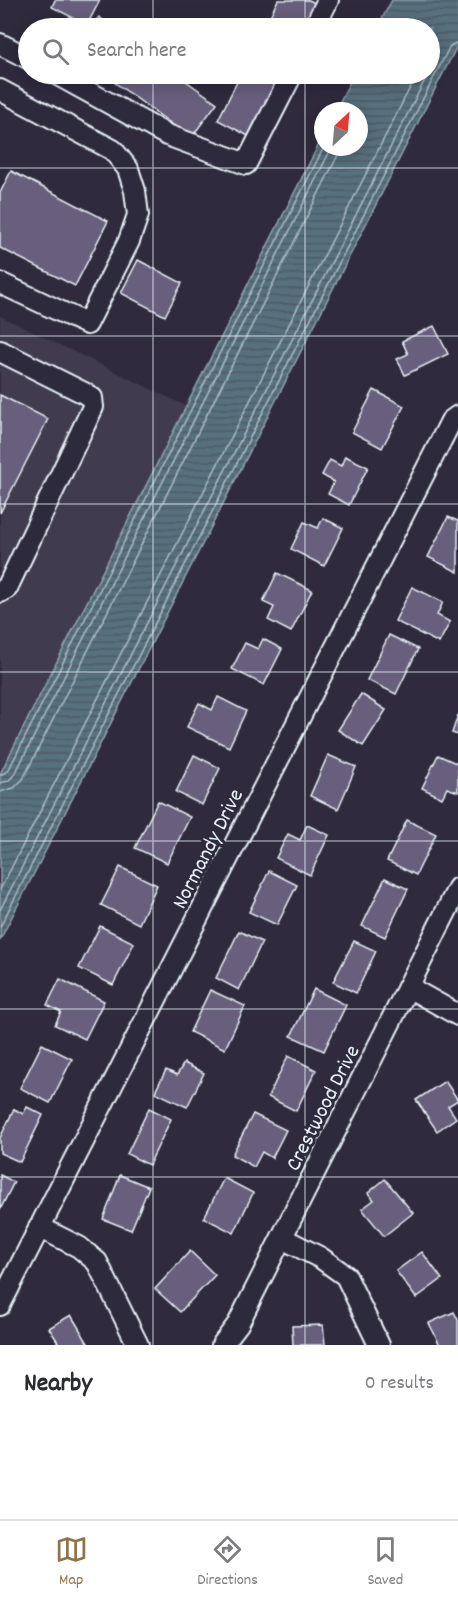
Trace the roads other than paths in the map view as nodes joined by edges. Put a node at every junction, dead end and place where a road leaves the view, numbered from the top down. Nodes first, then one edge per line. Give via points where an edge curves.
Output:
1 (328, 0) edge
2 (319, 18) edge
3 (0, 44) edge
4 (18, 53) edge
5 (74, 84) edge
6 (287, 84) edge
7 (2, 95) edge
8 (0, 283) edge
9 (0, 351) edge
10 (458, 416) edge
11 (0, 592) edge
12 (458, 888) edge
13 (408, 987) junction
14 (458, 1015) edge
15 (39, 1227) junction
16 (282, 1238) junction
17 (0, 1305) edge
18 (138, 1345) edge
19 (222, 1345) edge
20 (378, 1345) edge

1 - 2 street
3 - 4 street
5 - 6 street via 167,135 246,164
7 - 8 street via 113,150 128,169 138,215 87,324
9 - 11 street via 84,393 92,398 93,407 7,588
10 - 15 street, Normandy Drive via 451,421
12 - 13 street, Crestwood Drive
13 - 14 street
13 - 16 street, Crestwood Drive
15 - 17 street, Normandy Drive
15 - 18 street via 79,1247 97,1262
16 - 19 street, Crestwood Drive via 238,1324
16 - 20 street via 346,1276

